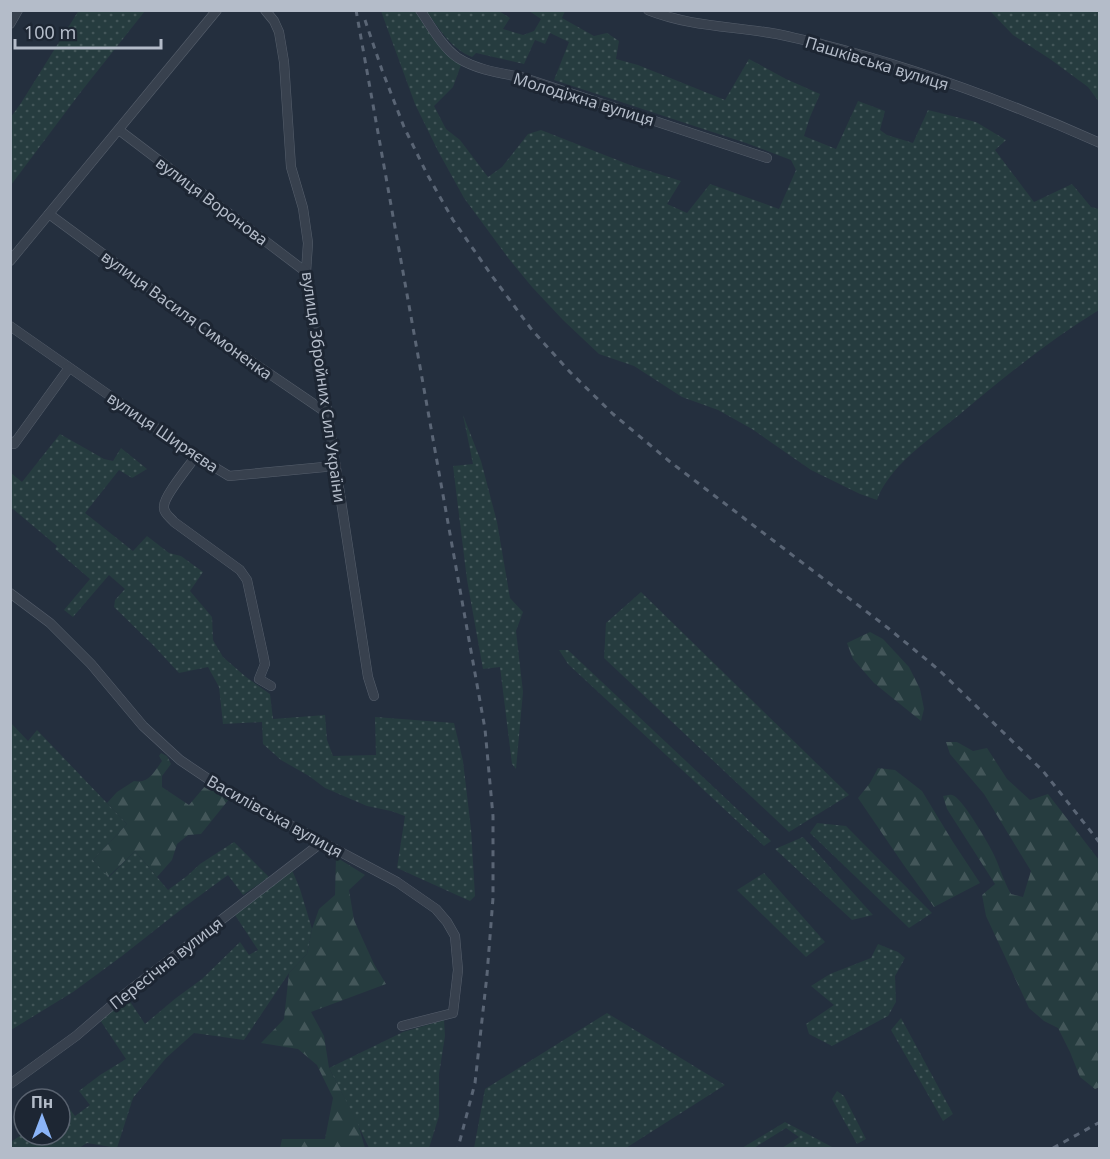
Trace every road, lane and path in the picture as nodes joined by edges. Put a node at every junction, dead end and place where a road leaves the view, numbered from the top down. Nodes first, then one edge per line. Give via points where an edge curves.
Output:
1 (18, 10) edge
2 (217, 10) edge
3 (265, 10) edge
4 (420, 10) edge
5 (648, 10) edge
6 (10, 24) edge
7 (119, 129) junction
8 (1100, 143) edge
9 (767, 158) dead end
10 (49, 214) junction
11 (10, 261) edge
12 (306, 272) junction
13 (10, 326) edge
14 (69, 368) junction
15 (327, 413) junction
16 (10, 441) edge
17 (196, 456) junction
18 (335, 466) junction
19 (10, 593) edge
20 (271, 686) dead end
21 (375, 696) dead end
22 (321, 843) junction
23 (402, 1026) dead end
24 (10, 1084) edge

1 - 6 street
2 - 7 street
3 - 12 street, вулиця Збройних Сил України via 279,32 284,62 291,167 308,243
4 - 9 street, Молодіжна вулиця via 446,46 468,63
5 - 8 street, Пашківська вулиця via 682,21 776,34 876,59 974,92
7 - 10 street
7 - 12 street, вулиця Воронова
10 - 11 street
10 - 15 street, вулиця Василя Симоненка via 217,338
12 - 15 street, вулиця Збройних Сил України
13 - 14 street, вулиця Ширяєва
14 - 16 street via 14,444
14 - 17 street, вулиця Ширяєва
15 - 18 street, вулиця Збройних Сил України
17 - 18 street, вулиця Ширяєва via 229,476
17 - 20 street via 168,495 163,505 165,513 240,570 247,580 264,654 259,680
18 - 21 street, вулиця Збройних Сил України via 368,676
19 - 22 street, Василівська вулиця via 50,623 143,726 180,760 226,791
22 - 23 street, Василівська вулиця via 397,882 436,909 455,936 458,970 453,1013
22 - 24 street, Пересічна вулиця

